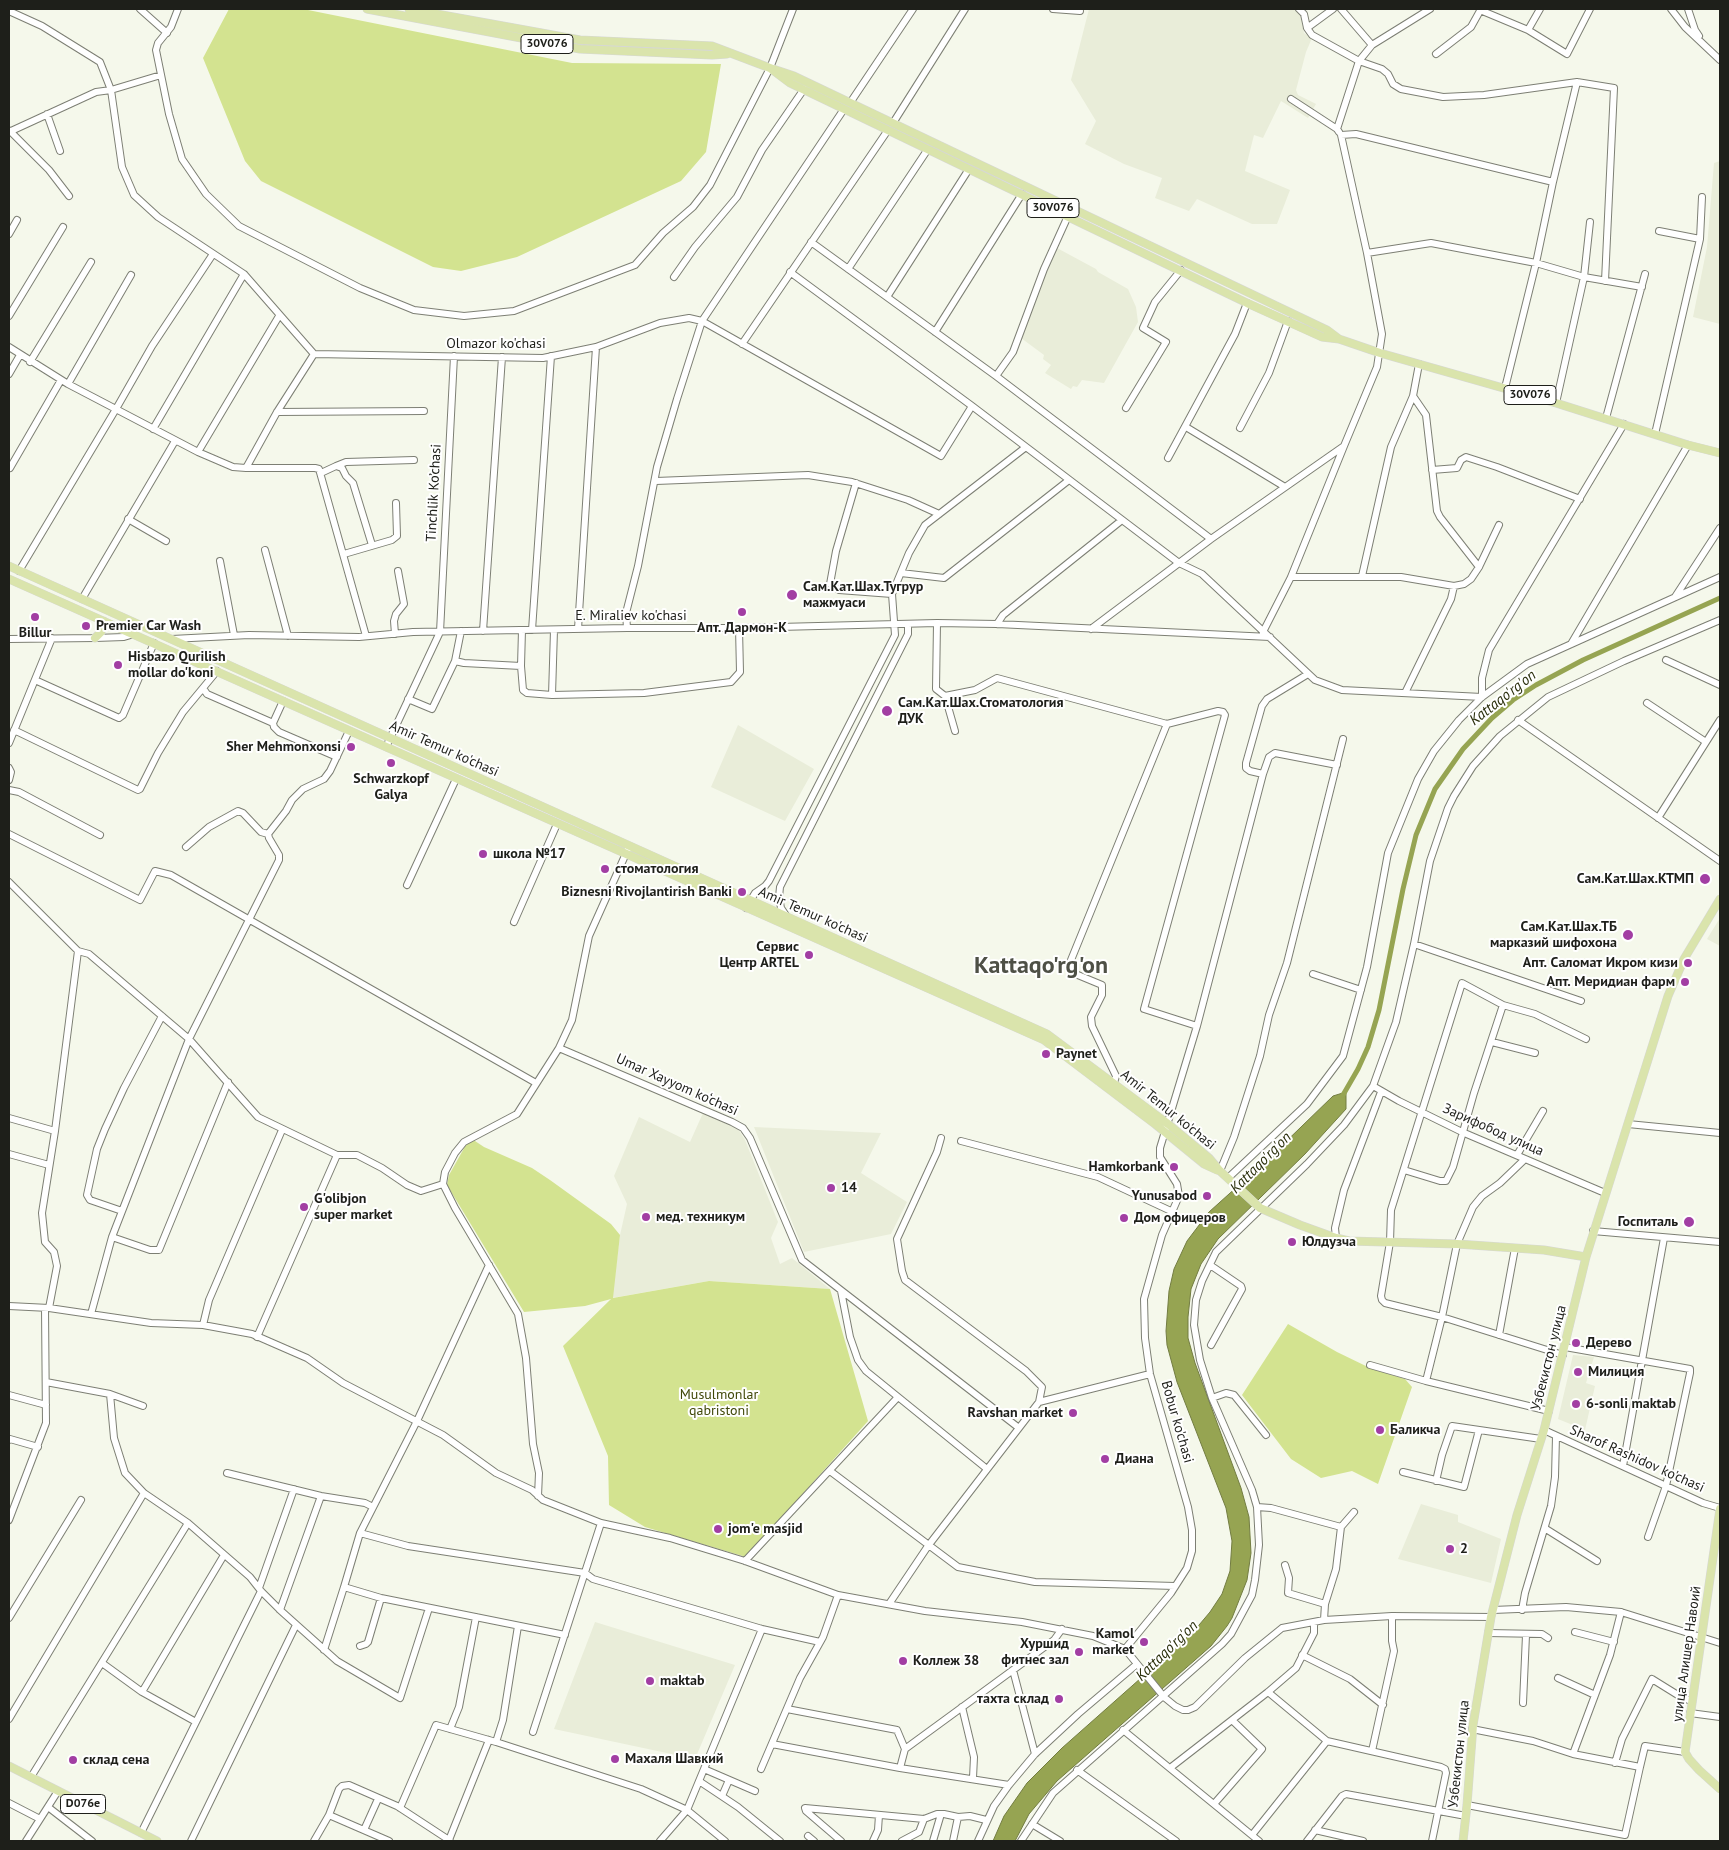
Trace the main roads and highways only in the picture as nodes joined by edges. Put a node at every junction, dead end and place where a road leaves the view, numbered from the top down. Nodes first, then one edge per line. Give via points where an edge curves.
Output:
1 (367, 9) edge
2 (409, 9) edge
3 (729, 54) junction
4 (770, 68) junction
5 (890, 126) junction
6 (1339, 339) junction
7 (1720, 453) edge
8 (9, 566) edge
9 (9, 578) edge
10 (80, 598) junction
11 (74, 607) junction
12 (104, 621) junction
13 (95, 638) road end
14 (1720, 899) edge
15 (975, 1005) junction
16 (1167, 1128) junction
17 (1586, 1257) junction
18 (1720, 1509) edge
19 (9, 1766) edge
20 (1720, 1788) edge
21 (158, 1841) edge
22 (1463, 1841) edge

1 - 3 main road, 30V076 via 580,49
2 - 3 main road, 30V076 via 580,40 712,46
3 - 4 main road, 30V076
4 - 5 main road, 30V076 via 850,103
4 - 5 main road, 30V076 via 790,83 844,109
5 - 6 main road, 30V076 via 1327,330
5 - 6 main road, 30V076 via 928,149 1247,303 1322,337
6 - 7 main road, 30V076
8 - 10 main road, Amir Temur ko'chasi
9 - 11 main road, Amir Temur ko'chasi
10 - 11 main road
10 - 15 main road, Amir Temur ko'chasi
11 - 12 main road, Amir Temur ko'chasi
12 - 13 main road
12 - 15 main road, Amir Temur ko'chasi via 625,855
14 - 17 main road, Узбекистон улица via 1684,959 1668,996
15 - 16 main road, Amir Temur ko'chasi via 1054,1046
15 - 16 main road, Amir Temur ko'chasi via 1047,1034 1114,1083
16 - 17 main road, Amir Temur ko'chasi via 1204,1164 1220,1171 1258,1207 1336,1238 1544,1250
17 - 22 main road, Узбекистон улица via 1542,1439 1517,1515 1492,1613 1472,1729
18 - 20 main road, улица Алишер Навоий via 1686,1752 1699,1770
19 - 21 main road, D076e

